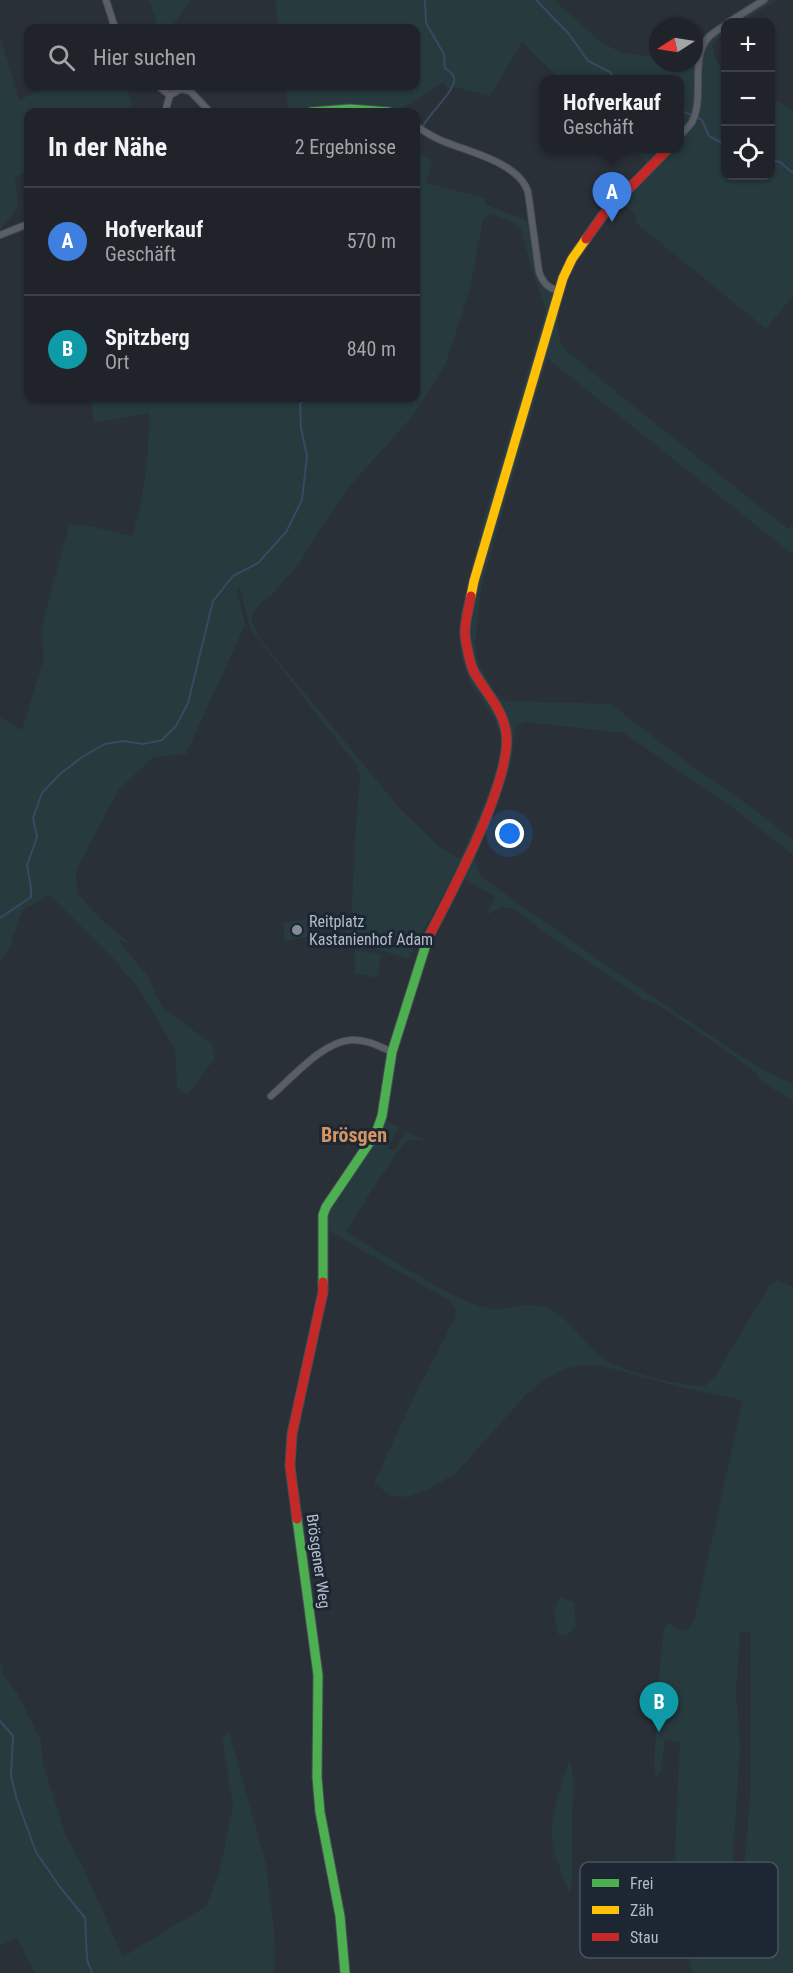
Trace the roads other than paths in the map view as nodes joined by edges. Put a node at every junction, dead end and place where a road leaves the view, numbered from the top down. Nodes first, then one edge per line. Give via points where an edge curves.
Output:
1 (106, 0) edge
2 (764, 0) edge
3 (736, 18) edge
4 (114, 24) edge
5 (721, 29) edge
6 (163, 90) edge
7 (179, 90) edge
8 (188, 90) edge
9 (170, 95) junction
10 (166, 108) edge
11 (206, 108) edge
12 (420, 129) edge
13 (684, 132) edge
14 (664, 153) edge
15 (24, 226) edge
16 (0, 235) edge
17 (559, 291) junction
18 (392, 1052) junction
19 (271, 1096) dead end
20 (345, 1973) edge

1 - 4 street
2 - 3 street
5 - 13 street via 702,50 695,112
6 - 9 street
7 - 9 street
8 - 11 street
9 - 10 street
12 - 17 street via 498,163 522,180 528,192 539,272 550,288
14 - 17 street, Brösgener Weg via 603,215 572,259
15 - 16 street
17 - 18 street, Brösgener Weg via 474,581 465,632 472,669 506,728 505,759 500,781 465,866 429,934
18 - 19 street via 363,1041 337,1044 300,1069
18 - 20 street, Brösgener Weg via 376,1133 323,1215 322,1292 292,1434 290,1466 318,1675 317,1777

